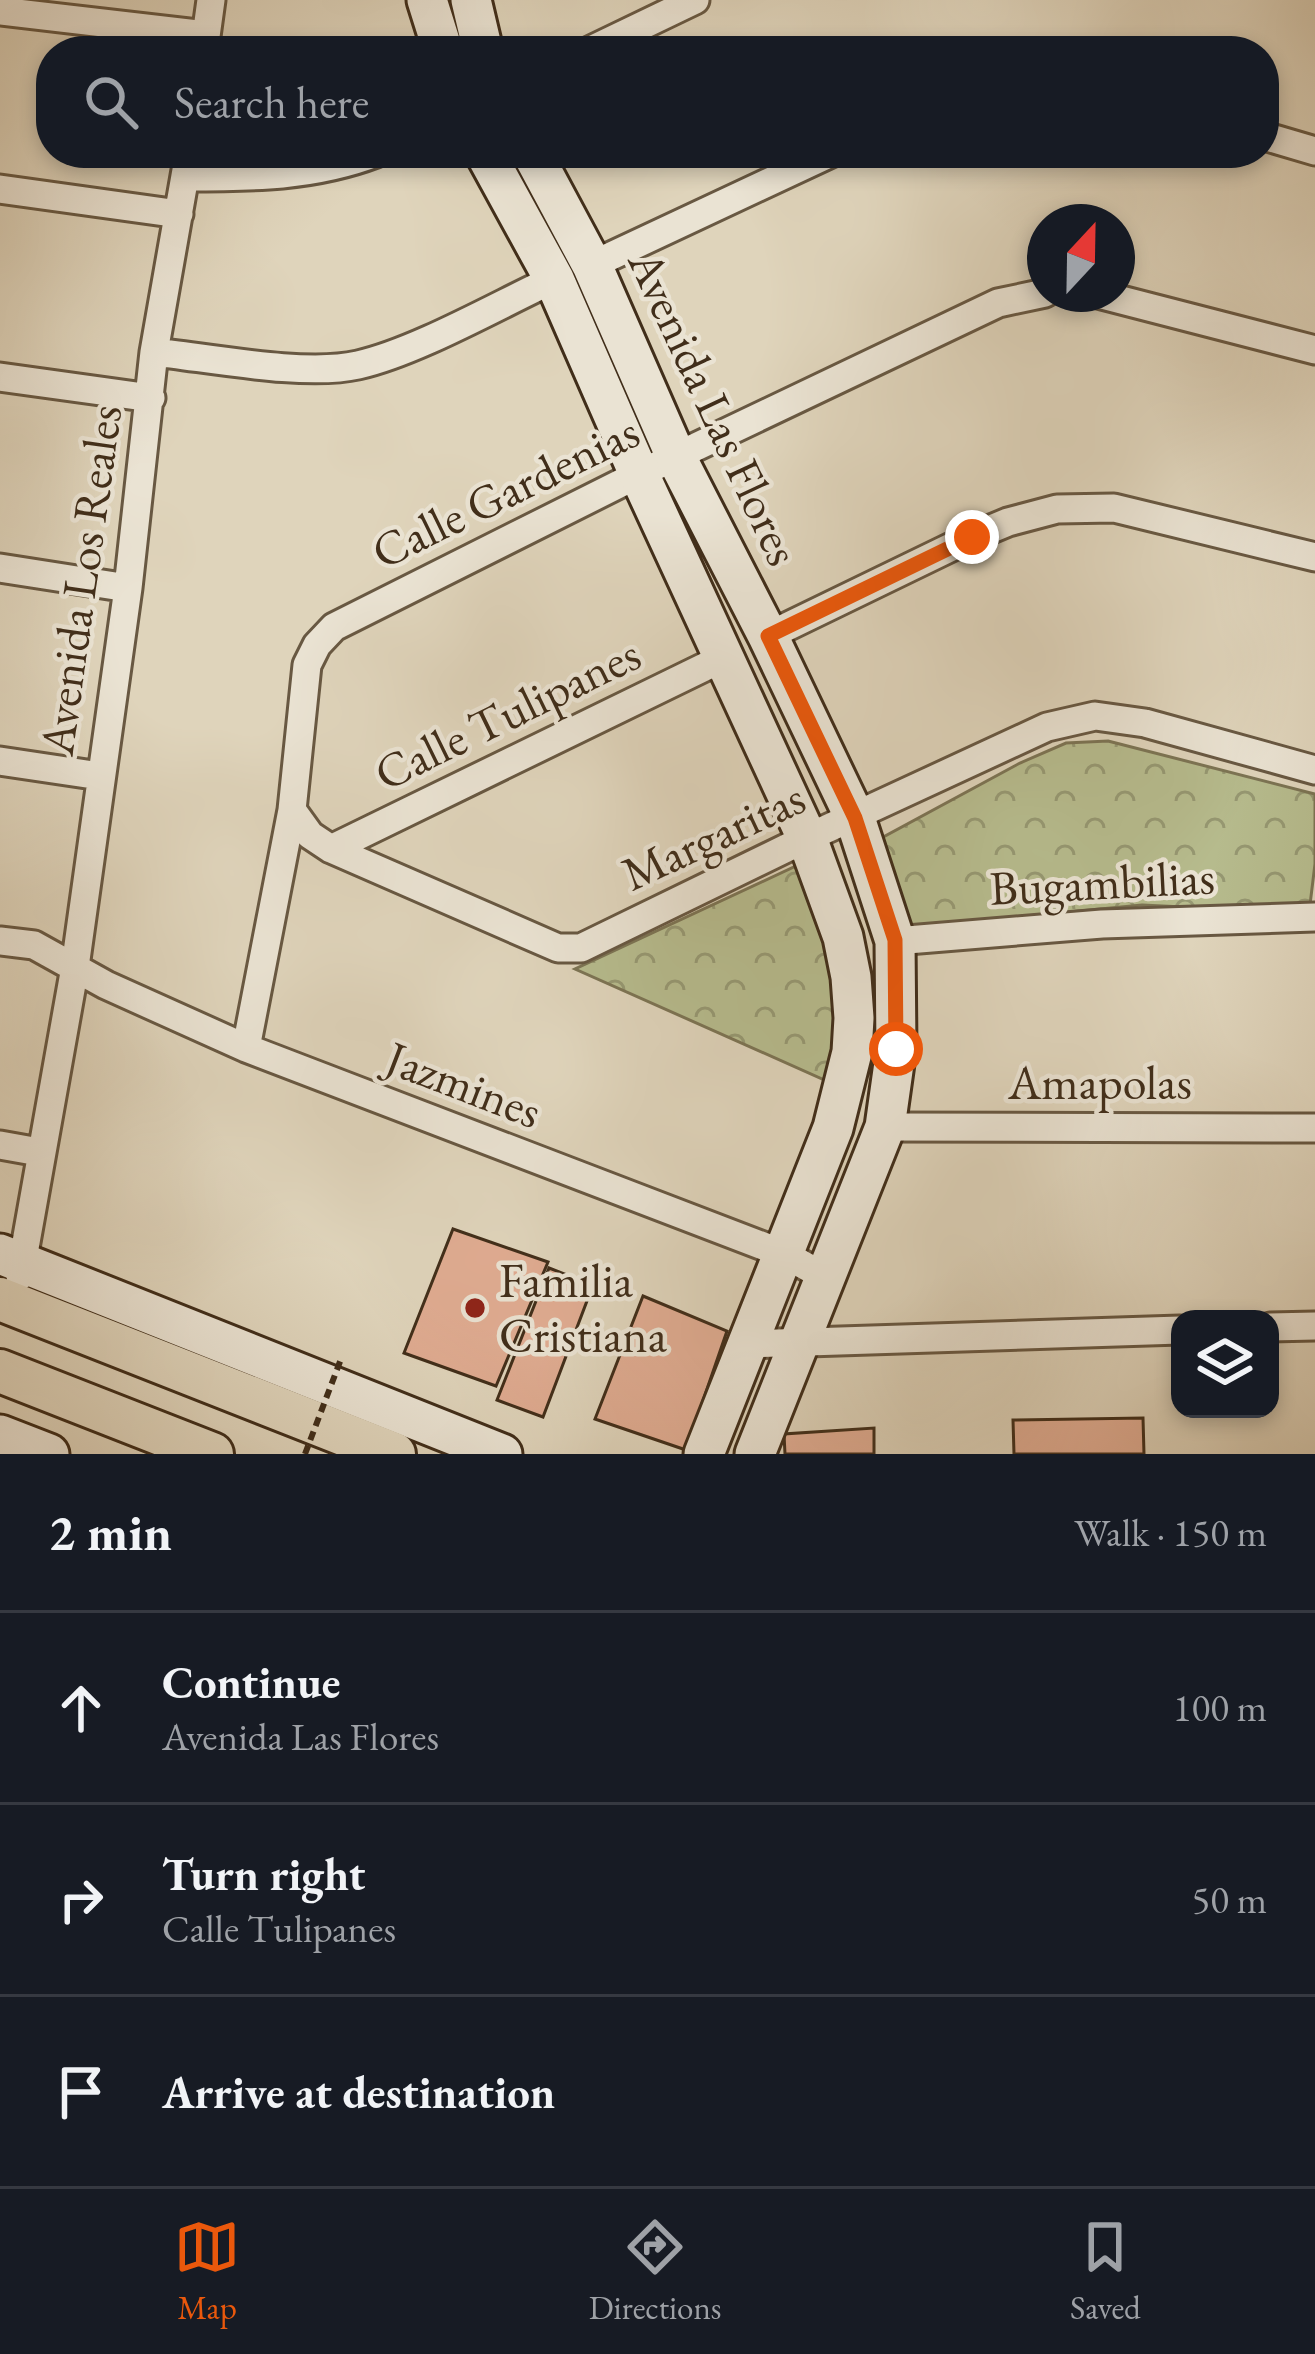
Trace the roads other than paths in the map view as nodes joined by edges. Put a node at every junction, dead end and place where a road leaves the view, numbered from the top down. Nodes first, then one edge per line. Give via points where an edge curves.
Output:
1 (211, 0) edge
2 (427, 0) edge
3 (471, 0) edge
4 (695, 0) edge
5 (0, 11) edge
6 (160, 36) edge
7 (206, 36) edge
8 (438, 36) edge
9 (479, 36) edge
10 (620, 36) edge
11 (1279, 141) edge
12 (1315, 152) edge
13 (187, 168) edge
14 (221, 168) edge
15 (334, 168) edge
16 (493, 168) edge
17 (540, 168) edge
18 (799, 168) edge
19 (0, 189) edge
20 (178, 214) junction
21 (592, 265) junction
22 (554, 279) junction
23 (1027, 297) edge
24 (1135, 304) edge
25 (1315, 350) edge
26 (154, 352) junction
27 (0, 377) edge
28 (151, 398) junction
29 (676, 457) junction
30 (639, 474) junction
31 (1315, 557) edge
32 (0, 568) edge
33 (128, 589) junction
34 (768, 636) junction
35 (723, 658) junction
36 (0, 761) edge
37 (1315, 770) edge
38 (100, 776) junction
39 (292, 810) junction
40 (855, 818) junction
41 (807, 838) junction
42 (331, 849) junction
43 (1315, 917) edge
44 (895, 940) junction
45 (0, 941) edge
46 (75, 967) junction
47 (246, 1048) junction
48 (885, 1126) junction
49 (1315, 1128) edge
50 (0, 1145) edge
51 (40, 1152) junction
52 (784, 1254) junction
53 (825, 1276) junction
54 (9, 1280) edge
55 (1315, 1326) edge
56 (1279, 1327) edge
57 (1171, 1330) edge
58 (798, 1342) junction
59 (747, 1344) junction
60 (0, 1371) edge
61 (0, 1435) edge
62 (155, 1442) edge
63 (49, 1454) edge
64 (212, 1454) edge
65 (394, 1454) edge
66 (502, 1454) edge
67 (704, 1454) edge
68 (755, 1454) edge

1 - 7 street
2 - 8 street
3 - 9 street
4 - 10 street
5 - 6 street
11 - 12 street
13 - 20 street, Avenida Los Reales
14 - 15 street via 297,175
16 - 22 street, Avenida Las Flores
17 - 21 street, Avenida Las Flores
18 - 21 street
19 - 20 street
20 - 26 street, Avenida Los Reales
21 - 29 street, Avenida Las Flores
22 - 26 street via 358,365
22 - 30 street, Avenida Las Flores
23 - 29 street, Calle Gardenias via 998,303
24 - 25 street
26 - 28 street, Avenida Los Reales
27 - 28 street
28 - 33 street, Avenida Los Reales
29 - 30 street, Calle Gardenias
29 - 34 street, Avenida Las Flores
30 - 35 street, Avenida Las Flores
30 - 39 street, Calle Gardenias via 334,627 307,665
31 - 34 street via 1114,508 1057,508 972,537
32 - 33 street
33 - 38 street, Avenida Los Reales
34 - 40 street, Avenida Las Flores
35 - 41 street, Avenida Las Flores
35 - 42 street, Calle Tulipanes
36 - 38 street
37 - 40 street, Margaritas via 1095,716 1047,727
38 - 46 street, Avenida Los Reales
39 - 42 street
39 - 47 street
40 - 41 street, Margaritas
40 - 44 street, Avenida Las Flores
41 - 42 street, Margaritas via 581,948 558,948
41 - 52 street, Avenida Las Flores via 843,937 854,1018 832,1128
43 - 44 street, Bugambilias
44 - 48 street, Avenida Las Flores via 896,1049
45 - 46 street, Jazmines via 34,945
46 - 47 street, Jazmines
46 - 51 street, Avenida Los Reales
47 - 52 street, Jazmines
48 - 49 street, Amapolas
48 - 53 street, Avenida Las Flores
50 - 51 street
51 - 54 street, Avenida Los Reales
52 - 53 street, Jazmines
52 - 59 street, Avenida Las Flores
53 - 58 street, Avenida Las Flores
54 - 65 main road
54 - 66 street
55 - 56 street
57 - 58 street
58 - 59 street
58 - 68 street, Avenida Las Flores
59 - 67 street, Avenida Las Flores
60 - 62 main road
61 - 63 street
62 - 64 main road

